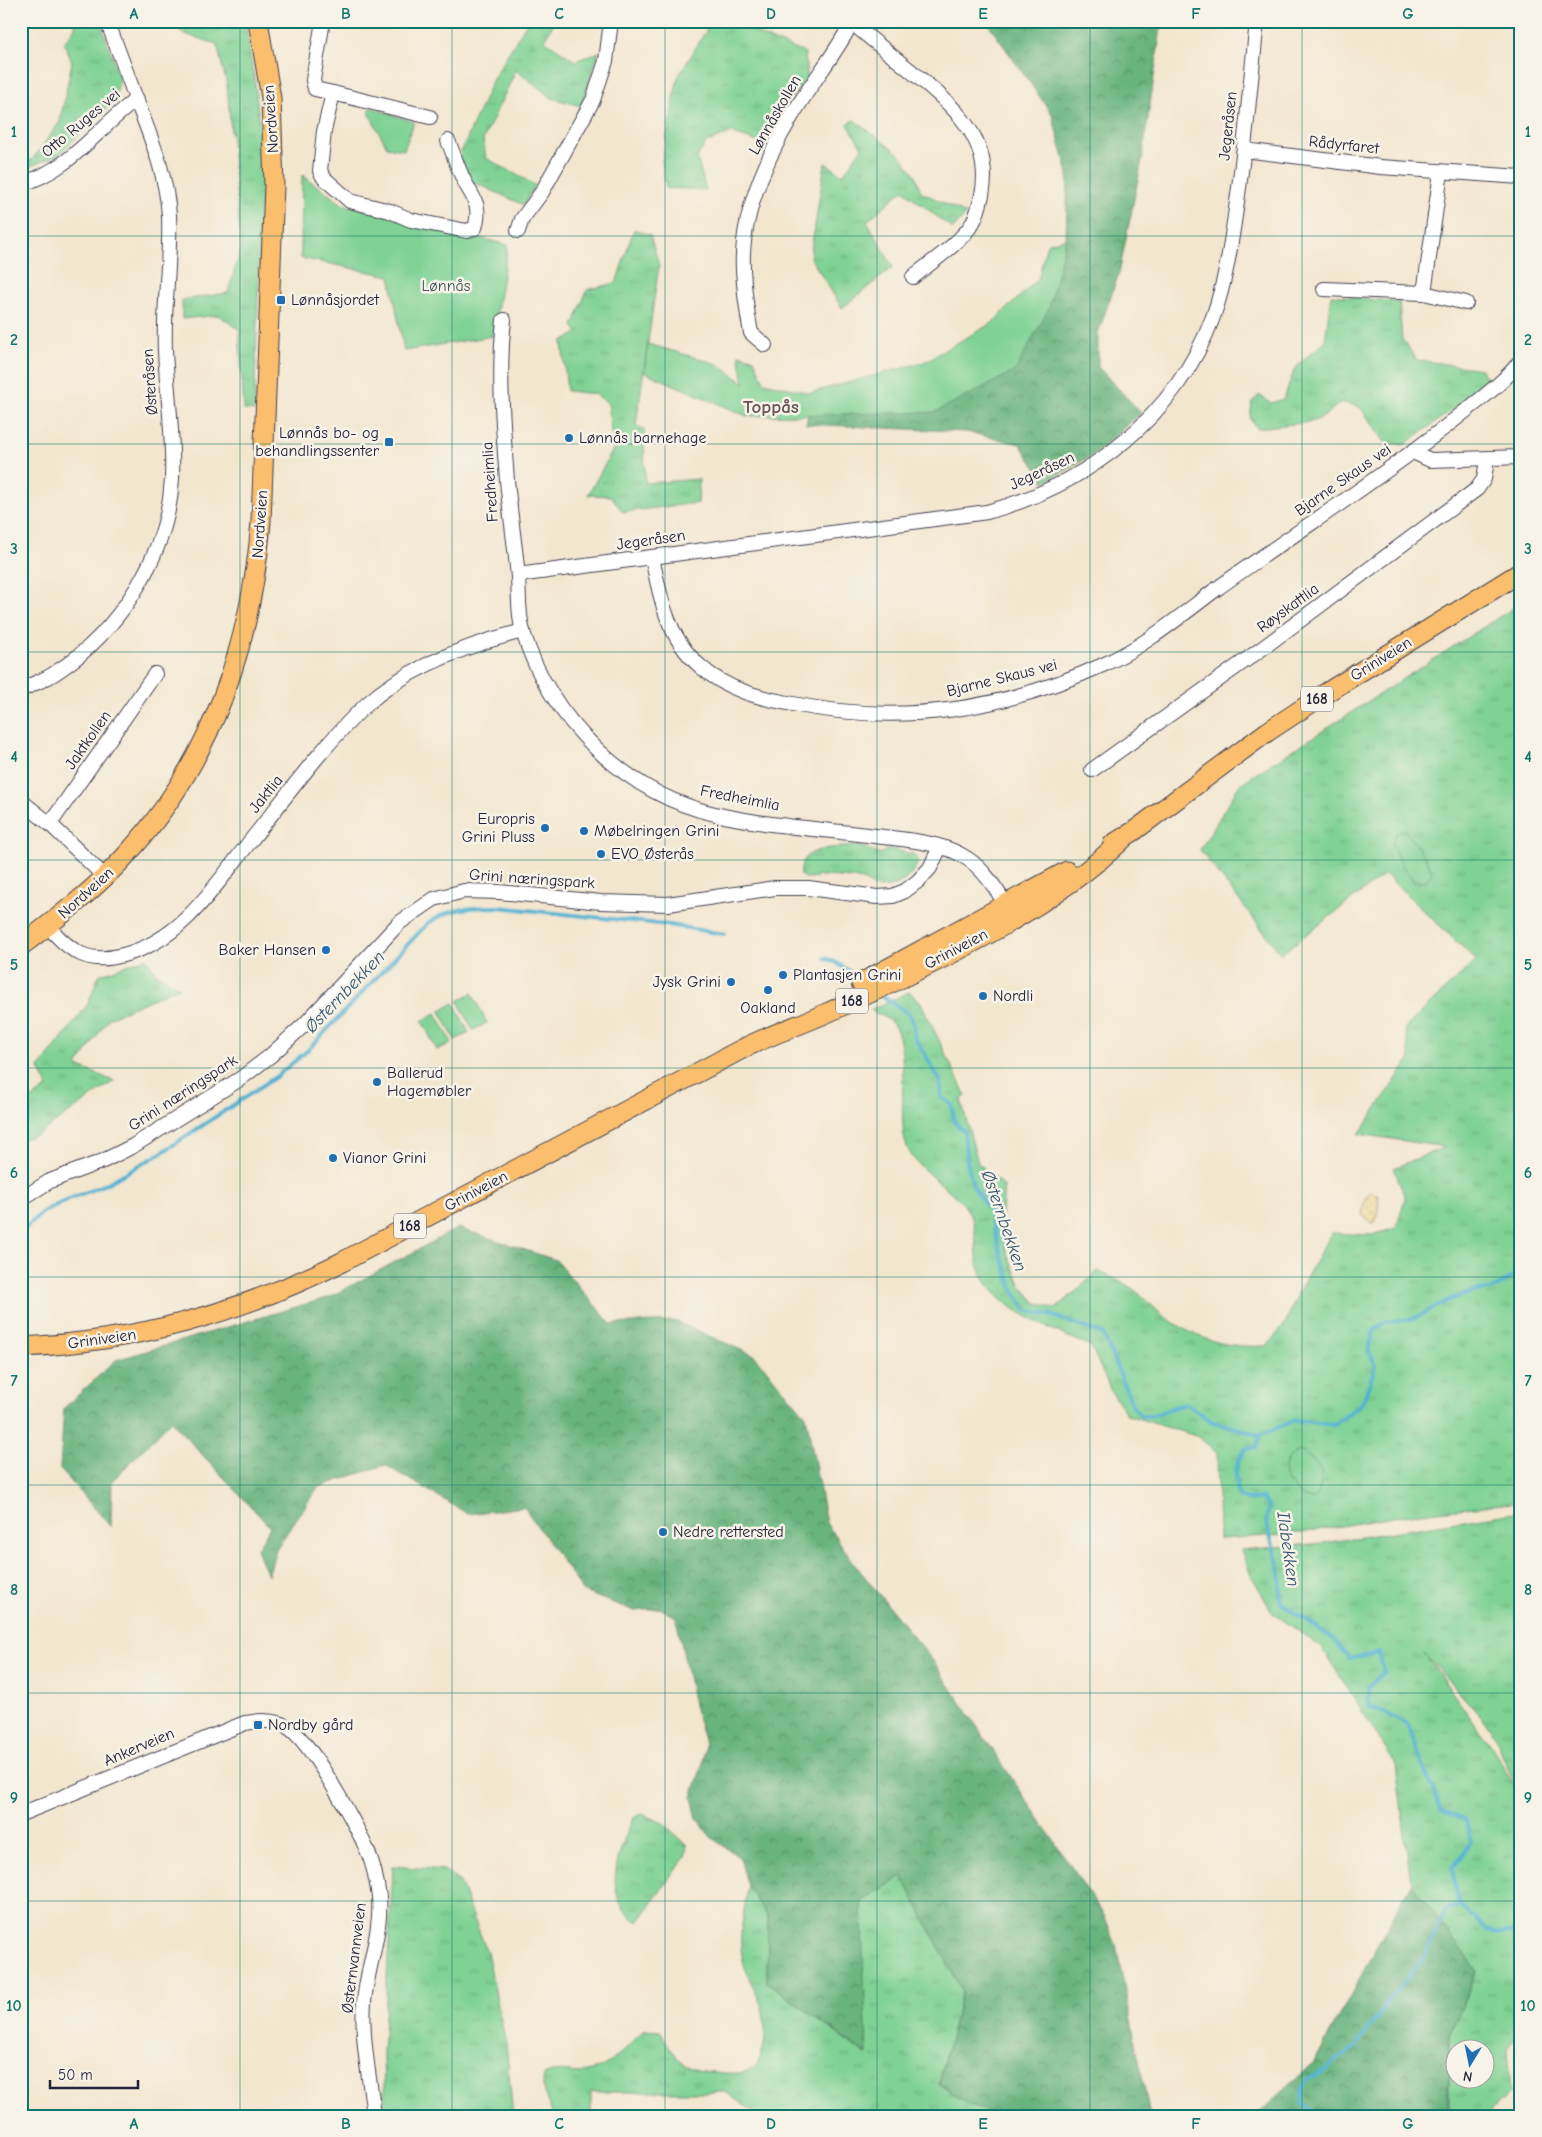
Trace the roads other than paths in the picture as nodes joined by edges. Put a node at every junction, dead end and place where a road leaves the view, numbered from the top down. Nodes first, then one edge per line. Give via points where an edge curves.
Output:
1 (107, 21) edge
2 (258, 21) edge
3 (323, 21) edge
4 (612, 21) edge
5 (1257, 21) edge
6 (852, 22) edge
7 (333, 93) junction
8 (136, 99) junction
9 (430, 117) dead end
10 (448, 141) dead end
11 (1244, 150) junction
12 (1441, 172) junction
13 (1521, 177) edge
14 (21, 184) edge
15 (518, 231) dead end
16 (912, 277) dead end
17 (1324, 289) dead end
18 (1424, 293) junction
19 (1466, 303) dead end
20 (504, 320) dead end
21 (765, 345) dead end
22 (1521, 360) edge
23 (1413, 452) junction
24 (1521, 458) edge
25 (1487, 460) junction
26 (652, 558) junction
27 (1521, 572) edge
28 (518, 575) junction
29 (523, 631) junction
30 (155, 674) dead end
31 (21, 690) edge
32 (1092, 770) dead end
33 (21, 801) edge
34 (50, 824) junction
35 (940, 847) junction
36 (105, 876) junction
37 (1010, 911) junction
38 (48, 926) junction
39 (21, 946) edge
40 (21, 1199) edge
41 (21, 1347) edge
42 (273, 1722) joint
43 (21, 1814) edge
44 (374, 2116) edge

1 - 8 street, Østeråsen
2 - 36 main road, Nordveien via 271,98 274,186 261,521 255,586 237,659 208,732 163,809 135,846
3 - 7 street via 312,80 315,88
4 - 15 street via 606,61 593,100
5 - 11 street, Jegeråsen
6 - 16 street, Lønnåskollen via 961,114 976,138 983,159 984,186 972,224 950,247
6 - 21 street, Lønnåskollen via 788,120 756,190 746,232 743,268 751,333
7 - 9 street
7 - 10 street via 324,131 320,171 350,200 411,220 467,231 475,228 477,200 462,176
8 - 14 street, Otto Ruges vei via 68,161
8 - 31 street, Østeråsen via 158,155 168,214 165,312 173,455 169,502 151,562 118,613 70,662
11 - 12 street, Rådyrfaret
11 - 26 street, Jegeråsen via 1223,281 1202,340 1183,374 1152,415 1100,462 1050,490 987,512
12 - 13 street, Rådyrfaret
12 - 18 street
17 - 18 street
18 - 19 street
20 - 28 street, Fredheimlia via 502,399 510,520
22 - 23 street, Bjarne Skaus vei via 1481,399
23 - 25 street via 1430,460
23 - 26 street, Bjarne Skaus vei via 1216,590 1152,639 1106,664 1049,687 976,706 915,715 854,715 757,697 726,684 700,667 672,630 666,618
24 - 25 street
25 - 32 street, Røyskattlia via 1484,480 1477,489
26 - 28 street, Jegeråsen
27 - 37 main road, Griniveien / 168 via 1267,732 1123,839 1087,871
28 - 29 street, Fredheimlia
29 - 35 street, Fredheimlia via 545,680 570,720 616,767 643,784 680,803 714,814
29 - 38 street, Jaktlia via 440,659 393,682 367,704 333,740 194,911 168,936 138,952 108,960 79,954
30 - 34 street, Jaktkollen
33 - 34 street
34 - 36 street
35 - 37 street, Fredheimlia via 956,852 978,866
35 - 40 street, Grini næringspark via 930,868 905,891 893,896 783,888 668,904 601,902 499,892 464,892 434,899 399,923 305,1024 240,1079 133,1146 50,1181
36 - 38 main road, Nordveien
37 - 41 main road, Griniveien / 168 via 789,1020 773,1033 342,1262 283,1290 237,1308 168,1328 101,1340
38 - 39 main road, Nordveien
42 - 43 street, Ankerveien via 256,1721 234,1727
42 - 44 street, Østernvannveien via 292,1730 311,1750 368,1852 374,1870 379,1896 378,1918 365,1994 364,2024

